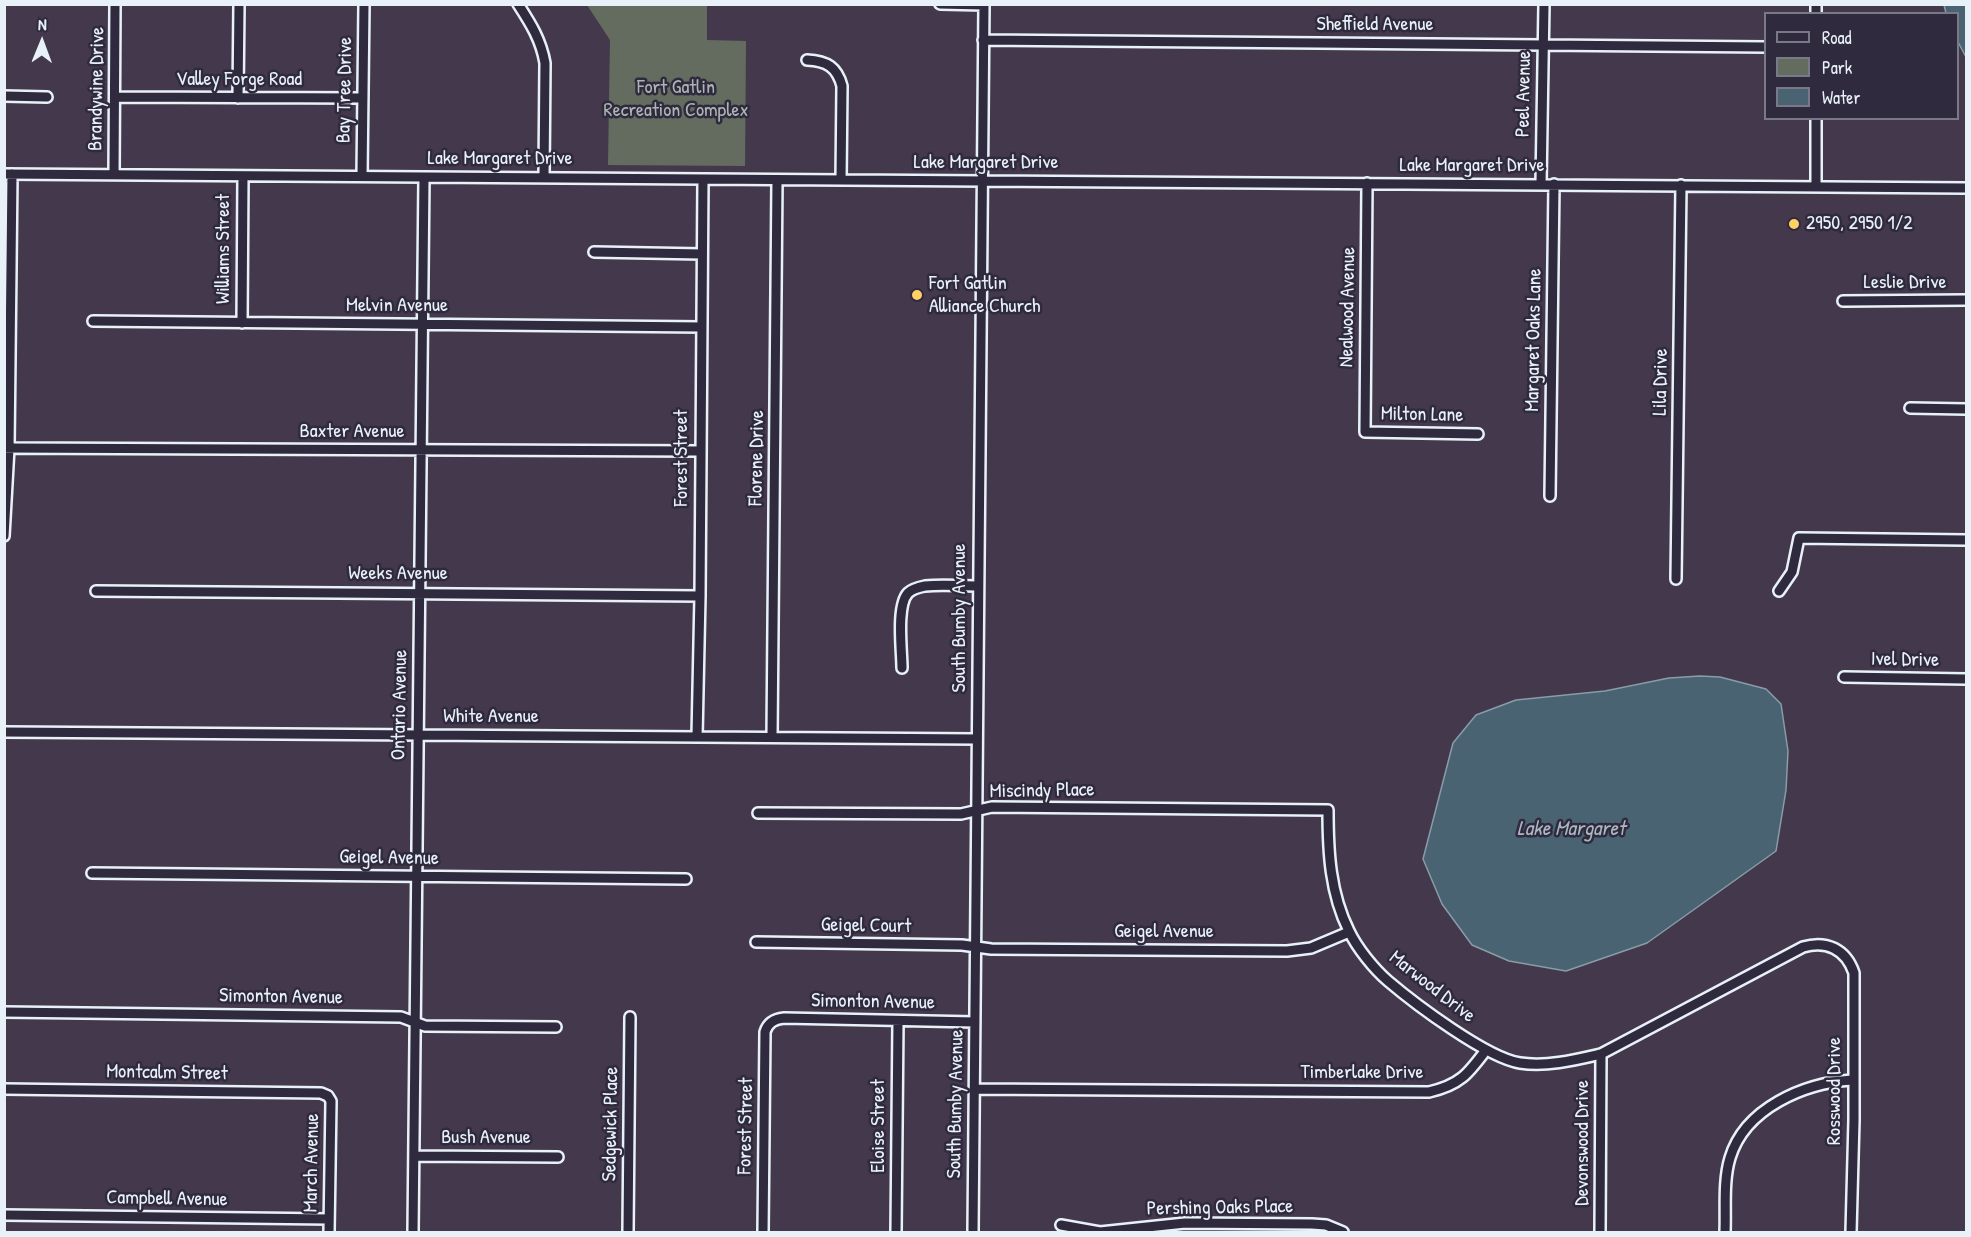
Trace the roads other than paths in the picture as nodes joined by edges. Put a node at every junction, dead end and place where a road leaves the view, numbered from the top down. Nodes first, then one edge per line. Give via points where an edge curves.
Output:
1 (116, 4) edge
2 (239, 4) edge
3 (364, 4) edge
4 (518, 4) edge
5 (940, 4) edge
6 (1544, 4) edge
7 (984, 5) edge
8 (983, 40) junction
9 (1543, 45) junction
10 (1764, 47) edge
11 (807, 60) dead end
12 (4, 96) edge
13 (47, 97) dead end
14 (115, 97) junction
15 (238, 98) junction
16 (363, 98) junction
17 (1816, 120) edge
18 (8, 174) edge
19 (114, 174) junction
20 (243, 176) junction
21 (362, 176) junction
22 (423, 177) junction
23 (544, 177) junction
24 (703, 179) junction
25 (777, 180) junction
26 (841, 180) junction
27 (983, 181) junction
28 (1367, 183) junction
29 (1541, 184) junction
30 (1554, 184) junction
31 (1681, 185) junction
32 (1816, 186) junction
33 (1966, 188) edge
34 (594, 252) dead end
35 (702, 254) junction
36 (1966, 300) edge
37 (1843, 301) dead end
38 (93, 321) dead end
39 (242, 323) junction
40 (422, 325) junction
41 (702, 327) junction
42 (1910, 408) dead end
43 (1966, 409) edge
44 (1365, 432) joint
45 (1478, 434) dead end
46 (7, 448) edge
47 (420, 450) junction
48 (700, 452) junction
49 (1550, 496) dead end
50 (4, 536) edge
51 (1966, 540) edge
52 (1676, 579) dead end
53 (978, 586) junction
54 (96, 591) dead end
55 (1779, 591) dead end
56 (419, 592) junction
57 (700, 596) junction
58 (902, 668) dead end
59 (1844, 677) dead end
60 (1966, 679) edge
61 (4, 732) edge
62 (418, 734) junction
63 (697, 737) junction
64 (772, 737) junction
65 (977, 739) junction
66 (977, 810) junction
67 (1328, 810) joint
68 (758, 813) dead end
69 (92, 873) dead end
70 (415, 877) junction
71 (686, 879) dead end
72 (1349, 932) junction
73 (756, 942) dead end
74 (975, 948) junction
75 (4, 1012) edge
76 (630, 1017) dead end
77 (414, 1021) junction
78 (898, 1021) junction
79 (771, 1022) joint
80 (975, 1022) junction
81 (556, 1027) dead end
82 (1486, 1050) junction
83 (1601, 1054) junction
84 (1852, 1080) junction
85 (4, 1089) edge
86 (974, 1089) junction
87 (328, 1096) joint
88 (414, 1156) junction
89 (558, 1157) dead end
90 (4, 1215) edge
91 (329, 1219) junction
92 (1061, 1225) dead end
93 (329, 1233) edge
94 (413, 1233) edge
95 (628, 1233) edge
96 (763, 1233) edge
97 (896, 1233) edge
98 (973, 1233) edge
99 (1343, 1233) edge
100 (1600, 1233) edge
101 (1725, 1233) edge
102 (1851, 1233) edge

1 - 14 street, Brandywine Drive
2 - 15 street
3 - 16 street, Bay Tree Drive
4 - 23 street via 536,31 545,63
5 - 7 street
6 - 9 street, Peel Avenue
7 - 8 street, South Bumby Avenue
8 - 9 street, Sheffield Avenue
8 - 27 street, South Bumby Avenue
9 - 10 street, Sheffield Avenue
9 - 29 street, Peel Avenue
11 - 26 street via 831,65 842,86
12 - 13 street
14 - 15 street, Valley Forge Road
14 - 19 street, Brandywine Drive
15 - 16 street, Valley Forge Road
16 - 21 street, Bay Tree Drive
17 - 32 street
18 - 19 street, Lake Margaret Drive
18 - 46 street
19 - 20 street, Lake Margaret Drive
20 - 21 street, Lake Margaret Drive
20 - 39 street, Williams Street
21 - 22 street, Lake Margaret Drive
22 - 23 street, Lake Margaret Drive
22 - 40 street, Ontario Avenue
23 - 24 street, Lake Margaret Drive
24 - 25 street, Lake Margaret Drive
24 - 35 street, Forest Street
25 - 26 street, Lake Margaret Drive
25 - 64 street, Florene Drive
26 - 27 street, Lake Margaret Drive
27 - 28 street, Lake Margaret Drive
27 - 53 street, South Bumby Avenue
28 - 29 street, Lake Margaret Drive
28 - 44 street, Nealwood Avenue
29 - 30 street, Lake Margaret Drive
30 - 31 street, Lake Margaret Drive
30 - 49 street, Margaret Oaks Lane
31 - 32 street, Lake Margaret Drive
31 - 52 street, Lila Drive
32 - 33 street, Lake Margaret Drive
34 - 35 street
35 - 41 street, Forest Street
36 - 37 street, Leslie Drive
38 - 39 street, Melvin Avenue
39 - 40 street, Melvin Avenue
40 - 41 street, Melvin Avenue
40 - 47 street, Ontario Avenue
41 - 48 street, Forest Street
42 - 43 street
44 - 45 street, Milton Lane
46 - 47 street, Baxter Avenue
46 - 50 street
47 - 48 street, Baxter Avenue
47 - 56 street, Ontario Avenue
48 - 57 street, Forest Street
51 - 55 street via 1799,538 1792,572
53 - 58 street via 925,586 908,594 902,612
53 - 65 street, South Bumby Avenue
54 - 56 street, Weeks Avenue
56 - 57 street, Weeks Avenue
56 - 62 street, Ontario Avenue
57 - 63 street, Forest Street
59 - 60 street, Ivel Drive
61 - 62 street, White Avenue
62 - 63 street, White Avenue
62 - 70 street, Ontario Avenue
63 - 64 street, White Avenue
64 - 65 street, White Avenue
65 - 66 street, South Bumby Avenue
66 - 67 street, Miscindy Place via 992,807
66 - 68 street, Miscindy Place via 961,814
66 - 74 street, South Bumby Avenue
67 - 72 street, Marwood Drive via 1330,873
69 - 70 street, Geigel Avenue
70 - 71 street, Geigel Avenue
70 - 77 street, Ontario Avenue
72 - 74 street, Geigel Avenue via 1311,948 1287,951
72 - 82 street, Marwood Drive via 1387,980
73 - 74 street, Geigel Court
74 - 80 street, South Bumby Avenue
75 - 77 street, Simonton Avenue via 401,1017
76 - 95 street, Sedgewick Place
77 - 81 street, Simonton Avenue via 425,1026
77 - 88 street, Ontario Avenue
78 - 79 street, Simonton Avenue via 784,1018
78 - 80 street, Simonton Avenue
78 - 97 street, Eloise Street
79 - 96 street, Forest Street via 765,1032
80 - 86 street, South Bumby Avenue
82 - 83 street via 1508,1060 1535,1064 1569,1062
82 - 86 street, Timberlake Drive via 1457,1083 1429,1092
83 - 84 street, Rosswood Drive via 1803,947 1823,944 1843,954 1854,973
83 - 100 street, Devonswood Drive
84 - 101 street via 1815,1085 1774,1105 1747,1125 1737,1140 1726,1174
84 - 102 street, Rosswood Drive
85 - 87 street, Montcalm Street
86 - 98 street, South Bumby Avenue
87 - 91 street, March Avenue
88 - 89 street, Bush Avenue
88 - 94 street, Ontario Avenue
90 - 91 street, Campbell Avenue
91 - 93 street, March Avenue
92 - 99 street, Pershing Oaks Place via 1100,1232 1185,1223 1312,1224

